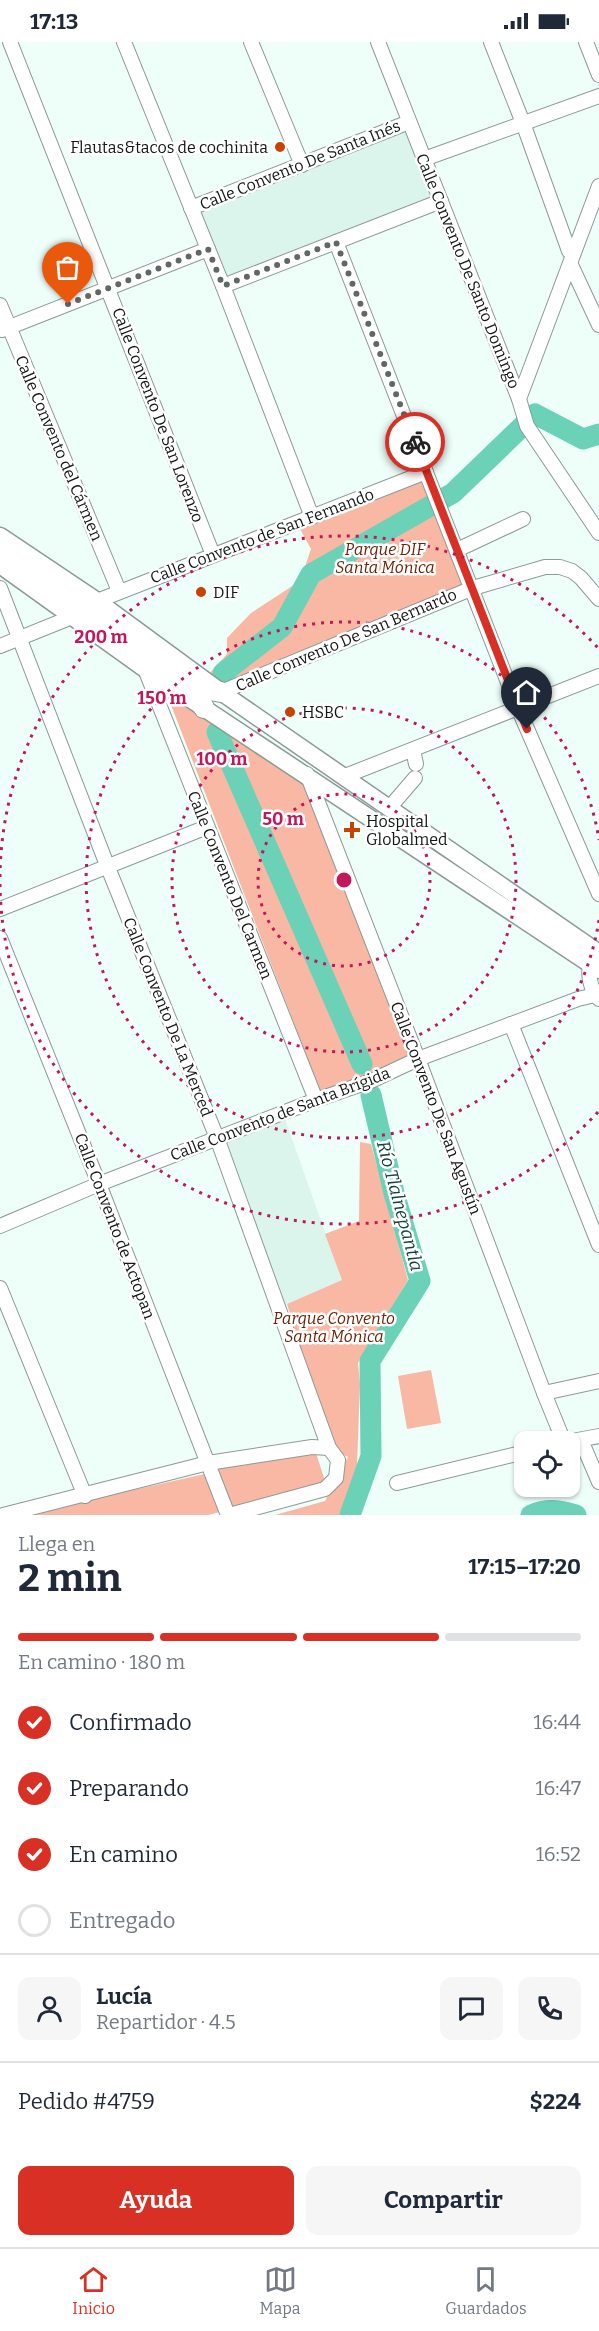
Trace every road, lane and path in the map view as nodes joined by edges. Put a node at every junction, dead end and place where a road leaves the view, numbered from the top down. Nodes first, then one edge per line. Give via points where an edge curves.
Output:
1 (10, 42) edge
2 (124, 42) edge
3 (251, 42) edge
4 (378, 42) edge
5 (491, 42) edge
6 (586, 42) edge
7 (599, 75) edge
8 (599, 96) edge
9 (409, 122) junction
10 (523, 123) junction
11 (424, 159) junction
12 (302, 165) junction
13 (599, 186) edge
14 (441, 201) junction
15 (191, 208) junction
16 (336, 242) junction
17 (208, 249) junction
18 (570, 258) junction
19 (223, 286) junction
20 (108, 288) junction
21 (0, 305) edge
22 (599, 325) edge
23 (4, 329) edge
24 (520, 404) junction
25 (426, 471) junction
26 (312, 518) junction
27 (524, 519) dead end
28 (599, 533) edge
29 (0, 536) edge
30 (457, 550) junction
31 (0, 554) edge
32 (213, 555) junction
33 (0, 565) edge
34 (0, 588) edge
35 (472, 588) junction
36 (119, 591) junction
37 (599, 599) edge
38 (86, 610) junction
39 (21, 638) junction
40 (0, 646) edge
41 (145, 669) junction
42 (599, 676) edge
43 (194, 687) junction
44 (221, 692) junction
45 (204, 708) junction
46 (518, 708) junction
47 (413, 750) junction
48 (307, 774) junction
49 (345, 776) junction
50 (390, 807) junction
51 (207, 827) junction
52 (107, 865) junction
53 (599, 894) edge
54 (0, 909) edge
55 (0, 938) edge
56 (596, 956) edge
57 (597, 997) edge
58 (511, 1024) junction
59 (418, 1059) junction
60 (316, 1100) junction
61 (217, 1138) junction
62 (99, 1184) junction
63 (0, 1226) edge
64 (599, 1245) edge
65 (0, 1288) edge
66 (599, 1381) edge
67 (544, 1393) junction
68 (560, 1431) edge
69 (599, 1436) edge
70 (580, 1440) edge
71 (329, 1448) junction
72 (580, 1448) edge
73 (514, 1455) edge
74 (208, 1463) junction
75 (599, 1482) edge
76 (397, 1483) dead end
77 (85, 1496) junction
78 (3, 1515) edge
79 (228, 1515) edge

1 - 20 street, Calle Convento De San Lorenzo
2 - 15 street
3 - 12 street
4 - 9 street, Calle Convento De Santo Domingo
5 - 10 street
6 - 7 street
8 - 10 street
9 - 11 street, Calle Convento De Santo Domingo
9 - 12 street, Calle Convento De Santa Inés
10 - 11 street
10 - 18 street
11 - 14 street, Calle Convento De Santo Domingo
12 - 15 street, Calle Convento De Santa Inés
13 - 18 street
14 - 16 street
14 - 24 street, Calle Convento De Santo Domingo
15 - 17 street
16 - 19 street
16 - 25 street
17 - 19 street
17 - 20 street
18 - 22 street
18 - 24 street
19 - 26 street
20 - 23 street
20 - 32 street, Calle Convento De San Lorenzo
21 - 23 street, Calle Convento del Cármen
23 - 36 street, Calle Convento del Cármen
24 - 28 street, Calle Convento De Santo Domingo via 527,426
25 - 26 street, Calle Convento de San Fernando
25 - 30 street
26 - 32 street, Calle Convento de San Fernando
27 - 30 street
29 - 38 main road
30 - 35 street
31 - 38 highway
32 - 36 street, Calle Convento de San Fernando
33 - 38 main road
34 - 39 street, Calle Convento De La Merced
35 - 37 street, Calle Convento De San Bernardo via 545,567 560,567 581,578
35 - 44 street, Calle Convento De San Bernardo
35 - 46 street
36 - 38 street, Calle Convento de San Fernando
38 - 39 street, Calle Convento de San Fernando
38 - 41 main road
38 - 43 highway
38 - 44 main road
39 - 40 street, Calle Convento de San Fernando
39 - 52 street, Calle Convento De La Merced
41 - 45 main road
41 - 51 street, Calle Convento Del Carmen
42 - 46 street
43 - 44 highway
43 - 45 highway
44 - 49 main road
45 - 48 main road
46 - 47 street
46 - 53 street
47 - 49 street
47 - 50 street via 416,771
48 - 56 main road
48 - 59 street, Calle Convento De San Agustín
49 - 50 main road
50 - 56 main road
51 - 52 street
51 - 60 street, Calle Convento Del Carmen
52 - 54 street
52 - 61 street, Calle Convento De La Merced
55 - 62 street, Calle Convento de Actopan
56 - 57 street via 590,981
57 - 58 street, Calle Convento de Santa Brígida
58 - 59 street, Calle Convento de Santa Brígida
58 - 64 street
59 - 60 street, Calle Convento de Santa Brígida
59 - 67 street, Calle Convento De San Agustín
60 - 61 street, Calle Convento de Santa Brígida
61 - 62 street, Calle Convento de Santa Brígida
61 - 71 street, Calle Convento De La Merced
62 - 63 street, Calle Convento de Santa Brígida
62 - 74 street, Calle Convento de Actopan
65 - 77 street
66 - 67 street
67 - 68 street, Calle Convento De San Agustín
69 - 70 street
71 - 74 street via 312,1447
71 - 79 street, Calle Convento De La Merced via 339,1460 336,1478 326,1489
72 - 75 street
73 - 76 street
74 - 77 street
74 - 79 street, Calle Convento de Actopan
77 - 78 street

